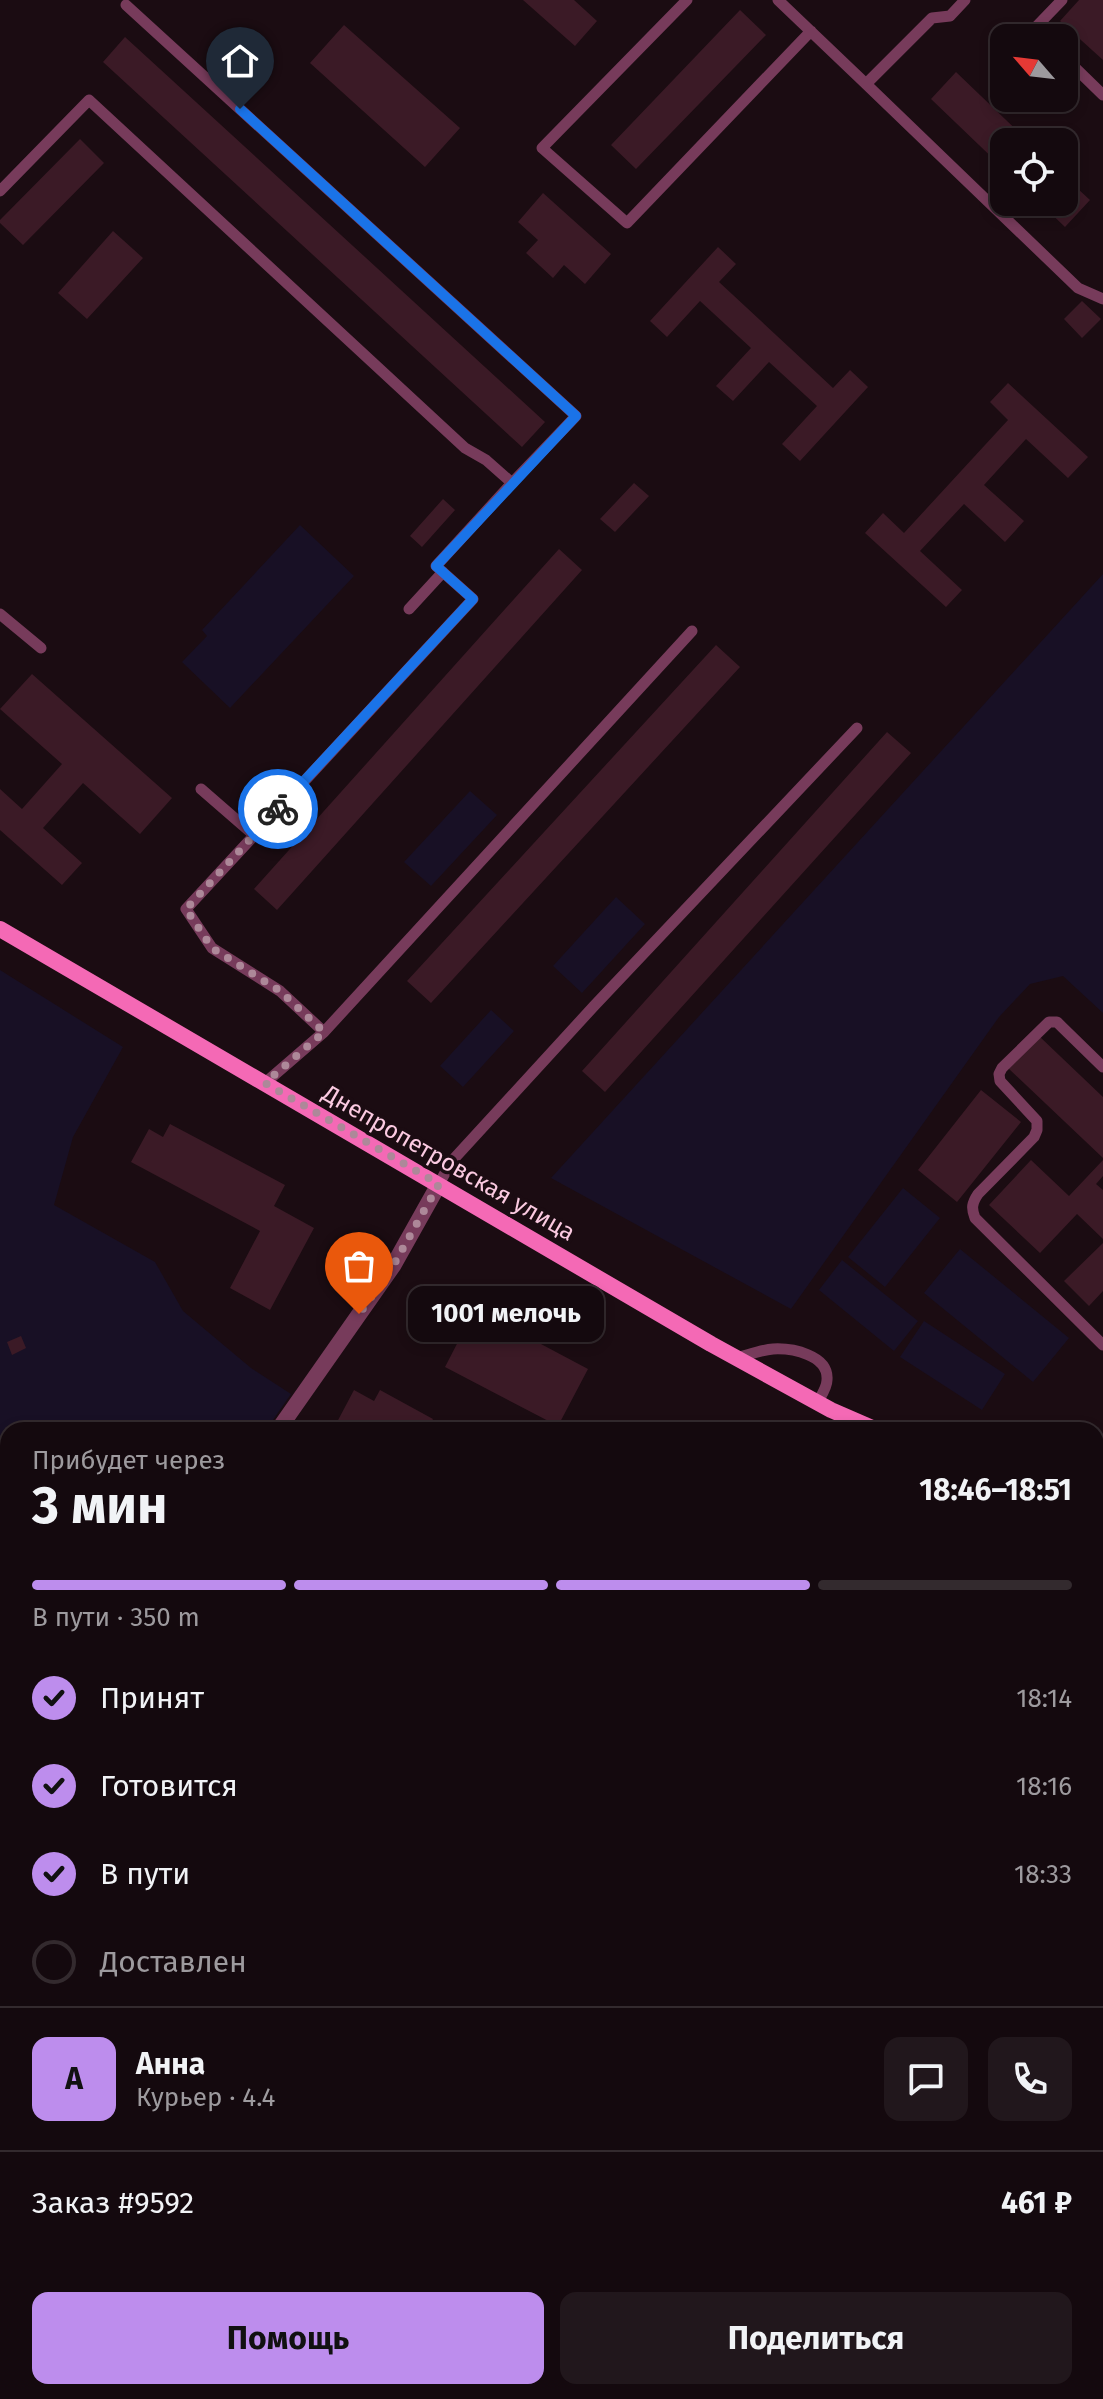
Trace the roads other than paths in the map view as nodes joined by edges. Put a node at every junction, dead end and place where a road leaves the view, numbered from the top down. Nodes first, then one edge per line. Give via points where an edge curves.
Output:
1 (687, 0) edge
2 (778, 0) edge
3 (965, 0) edge
4 (1062, 0) edge
5 (126, 5) dead end
6 (1039, 24) edge
7 (811, 31) junction
8 (1078, 71) edge
9 (866, 84) junction
10 (1103, 95) edge
11 (0, 191) edge
12 (1103, 299) edge
13 (512, 483) junction
14 (443, 572) junction
15 (409, 609) dead end
16 (0, 614) edge
17 (692, 631) dead end
18 (41, 648) dead end
19 (857, 728) dead end
20 (201, 789) dead end
21 (254, 835) junction
22 (0, 929) edge
23 (324, 1032) junction
24 (1103, 1067) edge
25 (265, 1083) junction
26 (439, 1184) junction
27 (1103, 1345) edge
28 (736, 1358) junction
29 (817, 1403) junction
30 (284, 1422) edge
31 (859, 1422) edge

1 - 7 lane via 542,148 627,223
2 - 7 lane
3 - 9 lane via 950,16 932,18
4 - 6 lane
5 - 13 lane via 576,416
7 - 9 lane
8 - 10 lane
9 - 12 lane via 1078,288
11 - 13 lane via 89,100 465,448
13 - 14 lane via 436,566
14 - 15 lane
14 - 21 lane via 473,599
16 - 18 lane
17 - 23 lane
19 - 26 lane via 451,1162
20 - 21 lane
21 - 23 lane via 186,909 212,948 280,991
22 - 25 street, Днепропетровская улица
23 - 25 lane
24 - 27 lane via 1057,1022 1049,1022 1002,1068 1000,1081 1037,1121 1037,1130 972,1203 975,1218
25 - 26 street, Днепропетровская улица
26 - 28 street, Днепропетровская улица
26 - 30 street via 393,1266
28 - 29 street, Днепропетровская улица
28 - 29 lane via 772,1349 801,1352 819,1361 828,1383
29 - 31 street, Днепропетровская улица

